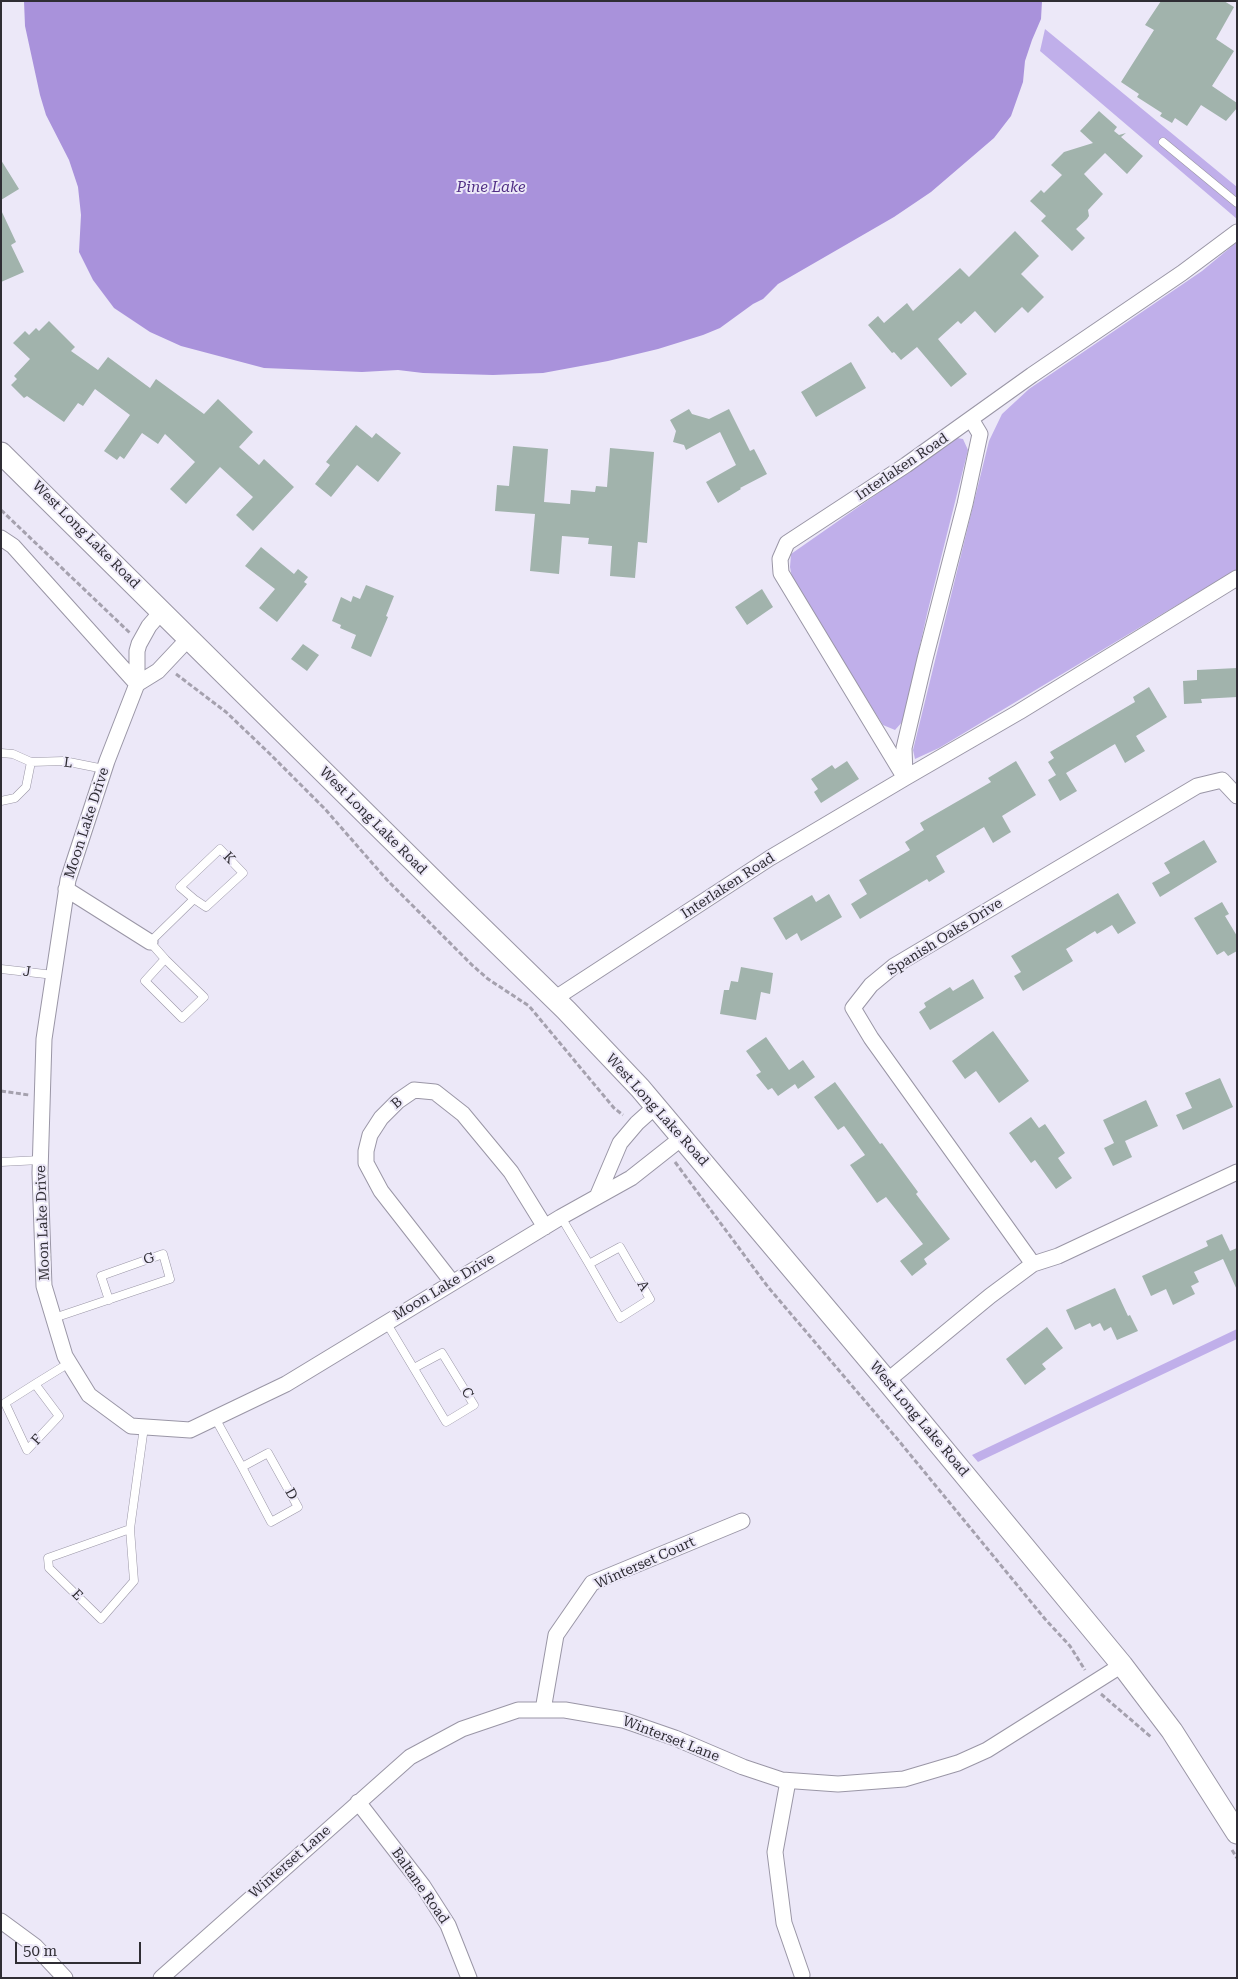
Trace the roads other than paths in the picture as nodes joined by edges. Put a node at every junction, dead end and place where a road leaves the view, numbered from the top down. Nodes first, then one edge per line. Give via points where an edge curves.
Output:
1 (1163, 142) dead end
2 (1237, 203) edge
3 (1237, 232) edge
4 (971, 419) junction
5 (1, 453) edge
6 (1, 538) edge
7 (1237, 578) edge
8 (162, 611) junction
9 (189, 638) junction
10 (137, 684) junction
11 (1, 753) edge
12 (31, 762) junction
13 (104, 769) junction
14 (905, 778) junction
15 (1237, 796) edge
16 (1, 800) edge
17 (66, 889) junction
18 (194, 899) junction
19 (150, 942) junction
20 (165, 959) junction
21 (1, 968) edge
22 (54, 975) junction
23 (554, 998) junction
24 (656, 1106) junction
25 (683, 1137) junction
26 (40, 1160) junction
27 (1, 1162) edge
28 (1237, 1172) edge
29 (597, 1197) junction
30 (561, 1217) junction
31 (545, 1227) junction
32 (588, 1264) junction
33 (1033, 1264) junction
34 (452, 1282) junction
35 (109, 1300) junction
36 (54, 1318) junction
37 (386, 1322) junction
38 (69, 1363) junction
39 (414, 1368) junction
40 (887, 1380) junction
41 (35, 1384) junction
42 (215, 1418) junction
43 (144, 1427) junction
44 (242, 1467) junction
45 (742, 1521) dead end
46 (130, 1529) junction
47 (1122, 1666) junction
48 (543, 1710) junction
49 (788, 1781) junction
50 (358, 1802) junction
51 (1237, 1834) edge
52 (1, 1921) edge
53 (802, 1975) dead end
54 (65, 1978) edge
55 (161, 1978) edge
56 (469, 1978) edge

1 - 2 lane
3 - 4 street, Interlaken Road
4 - 14 street via 980,434 904,748
4 - 14 street, Interlaken Road via 787,543 780,559 781,573 788,587
5 - 8 main road, West Long Lake Road
6 - 10 street via 12,546
7 - 14 street, Interlaken Road
8 - 9 main road, West Long Lake Road
8 - 10 street, Moon Lake Drive via 139,644
9 - 10 street via 158,670
9 - 23 main road, West Long Lake Road
10 - 13 street, Moon Lake Drive
11 - 12 lane, L
12 - 13 lane, L via 64,761
12 - 16 lane via 26,787 15,798
13 - 17 street, Moon Lake Drive
14 - 23 street, Interlaken Road via 770,858
15 - 33 street, Spanish Oaks Drive via 1222,780 1197,786 894,966 871,985 852,1008 870,1038
17 - 19 street
17 - 22 street, Moon Lake Drive
18 - 18 lane, K via 206,908 243,873 220,849 180,887
18 - 19 lane
19 - 20 lane
20 - 20 lane via 144,981 182,1018 204,997
21 - 22 lane, J
22 - 26 street, Moon Lake Drive via 44,1040
23 - 24 main road, West Long Lake Road
24 - 25 main road, West Long Lake Road
24 - 29 street via 620,1144
25 - 29 street, Moon Lake Drive via 631,1178
25 - 40 main road, West Long Lake Road
26 - 27 lane
26 - 36 street, Moon Lake Drive via 44,1286
28 - 33 street via 1058,1256
29 - 30 street, Moon Lake Drive
30 - 31 street, Moon Lake Drive
30 - 32 lane, A
31 - 34 street, Moon Lake Drive
31 - 34 street, B via 511,1172 463,1114 435,1092 414,1090 381,1118 370,1135 366,1163 380,1191
32 - 32 lane, A via 620,1318 650,1299 620,1247
33 - 40 street
34 - 37 street, Moon Lake Drive
35 - 35 lane, G via 170,1279 163,1254 101,1276
35 - 36 lane, G
36 - 38 street, Moon Lake Drive via 64,1356
37 - 39 lane, C
37 - 42 street, Moon Lake Drive via 286,1384
38 - 41 lane, F
38 - 43 street, Moon Lake Drive via 89,1395 131,1426
39 - 39 lane, C via 446,1422 474,1405 442,1352
40 - 47 main road, West Long Lake Road
41 - 41 lane, F via 5,1403 27,1450 58,1416
42 - 43 street, Moon Lake Drive via 190,1430
42 - 44 lane, D
43 - 46 lane, E
44 - 44 lane, D via 271,1522 298,1507 268,1453
45 - 48 street, Winterset Court via 592,1583 556,1635
46 - 46 lane, E via 48,1558 49,1568 101,1619 134,1580
47 - 49 street, Winterset Lane via 987,1750 958,1763 904,1779 838,1784
47 - 51 main road, West Long Lake Road via 1172,1731
48 - 49 street, Winterset Lane via 566,1710 623,1720
48 - 50 street, Winterset Lane via 518,1710 462,1729 410,1757
49 - 53 street via 775,1852 784,1923
50 - 55 street, Winterset Lane
50 - 56 street, Baltane Road via 423,1886 448,1925
52 - 54 street via 36,1946

